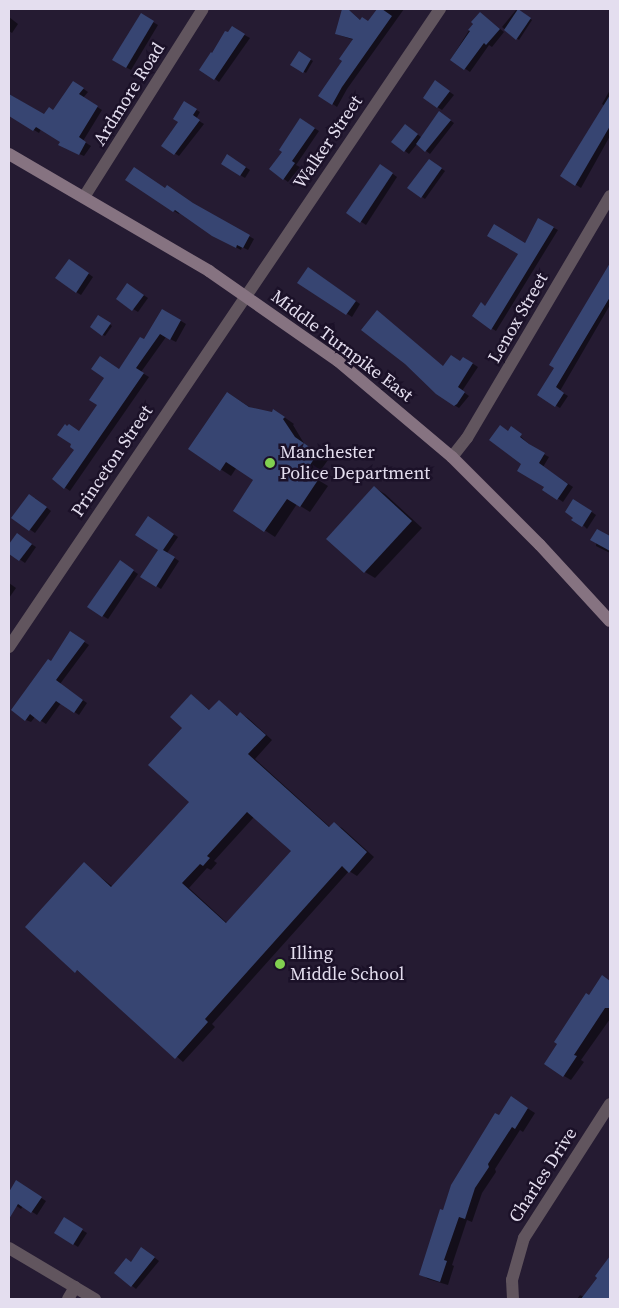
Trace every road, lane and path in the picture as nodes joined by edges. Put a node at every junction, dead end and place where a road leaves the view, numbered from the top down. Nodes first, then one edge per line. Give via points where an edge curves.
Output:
1 (204, 9) edge
2 (440, 9) edge
3 (9, 154) edge
4 (610, 196) edge
5 (84, 198) junction
6 (245, 295) junction
7 (452, 457) junction
8 (610, 621) edge
9 (9, 647) edge
10 (610, 1104) edge
11 (9, 1248) edge
12 (75, 1287) junction
13 (68, 1299) edge
14 (95, 1299) edge
15 (513, 1299) edge

1 - 5 street, Ardmore Road
2 - 6 street, Walker Street
3 - 5 main road, Middle Turnpike East
4 - 7 street, Lenox Street via 467,438
5 - 6 main road, Middle Turnpike East via 209,270
6 - 7 main road, Middle Turnpike East via 338,361
6 - 9 street, Princeton Street
7 - 8 main road, Middle Turnpike East
10 - 15 street, Charles Drive via 524,1238 512,1280
11 - 12 street
12 - 13 street
12 - 14 street

